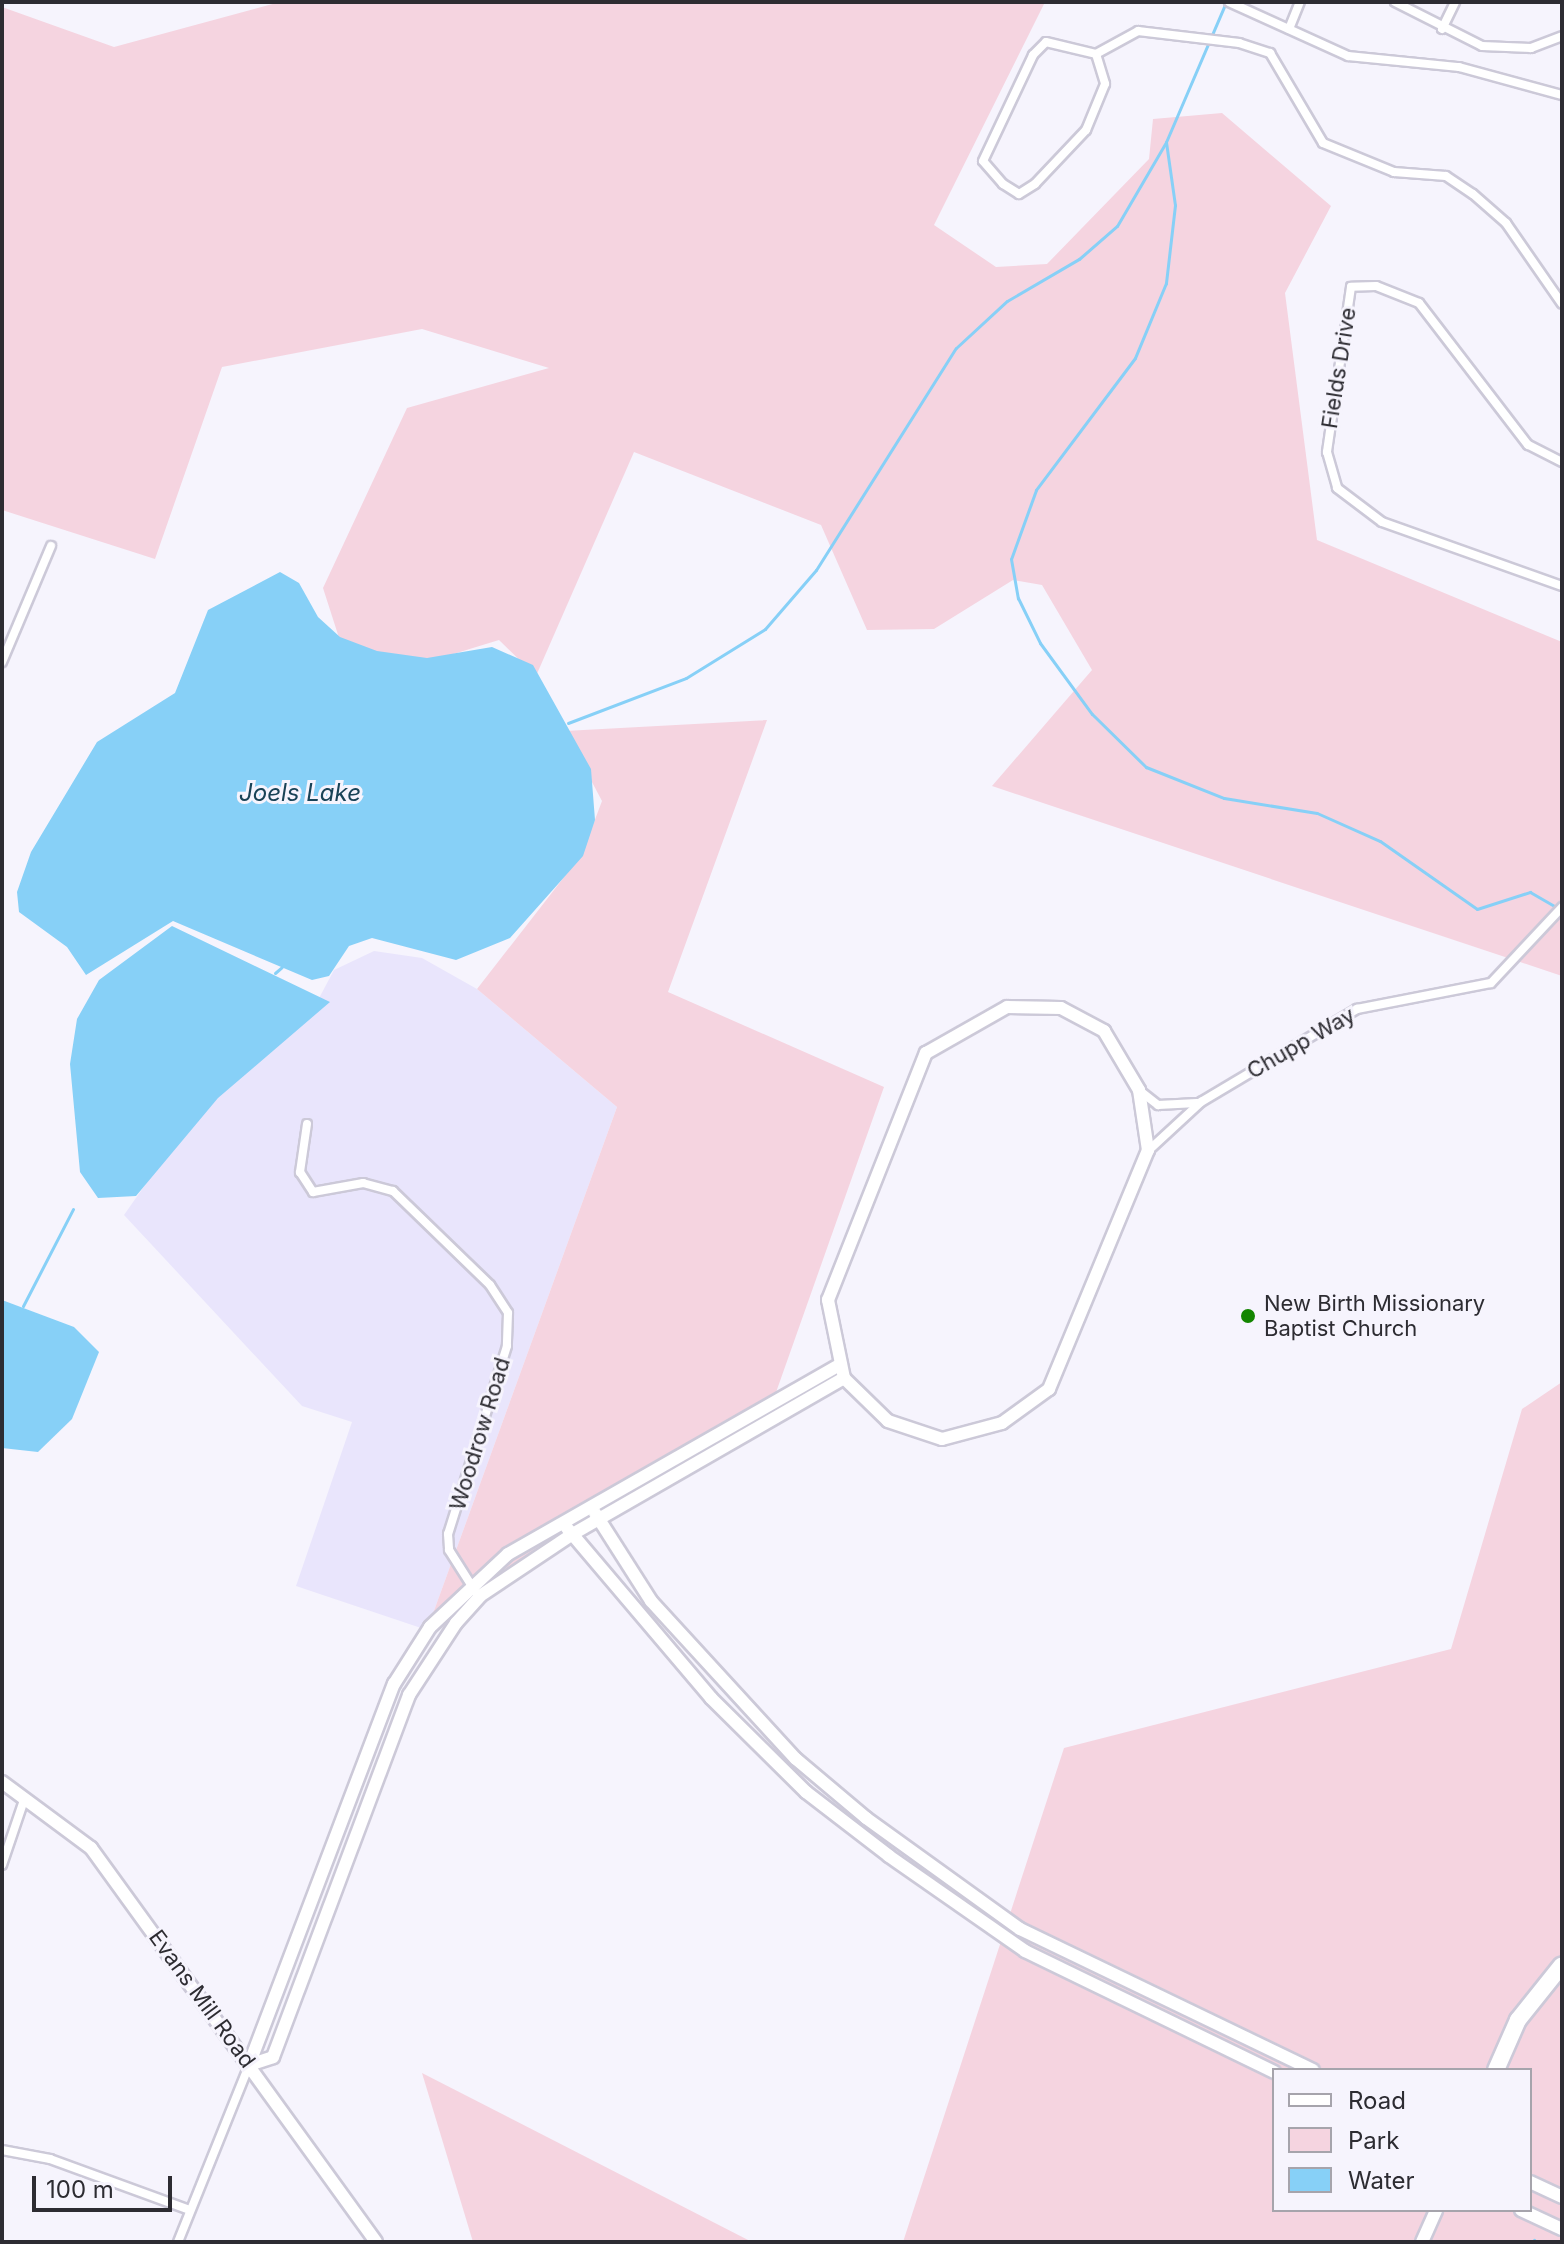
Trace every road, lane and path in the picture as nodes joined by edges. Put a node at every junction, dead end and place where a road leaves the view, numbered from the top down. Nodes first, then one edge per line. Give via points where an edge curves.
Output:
1 (1229, 2) edge
2 (1300, 2) edge
3 (1395, 2) edge
4 (1455, 2) edge
5 (1289, 29) junction
6 (1442, 29) junction
7 (1562, 36) edge
8 (1096, 54) junction
9 (1562, 95) edge
10 (1562, 304) edge
11 (1562, 462) edge
12 (51, 546) dead end
13 (1562, 586) edge
14 (6, 636) edge
15 (2, 662) edge
16 (1562, 907) edge
17 (1139, 1090) junction
18 (1201, 1102) junction
19 (307, 1124) dead end
20 (1148, 1150) junction
21 (841, 1364) junction
22 (844, 1378) junction
23 (592, 1506) junction
24 (598, 1519) junction
25 (564, 1521) junction
26 (571, 1535) junction
27 (470, 1585) junction
28 (480, 1596) junction
29 (2, 1782) edge
30 (23, 1803) junction
31 (2, 1865) edge
32 (1562, 1965) edge
33 (1542, 1992) junction
34 (249, 2065) junction
35 (1309, 2068) edge
36 (1497, 2068) edge
37 (1504, 2068) edge
38 (1272, 2071) edge
39 (2, 2150) edge
40 (1532, 2183) edge
41 (1562, 2197) edge
42 (189, 2210) junction
43 (1435, 2212) edge
44 (1525, 2212) edge
45 (1562, 2229) edge
46 (178, 2242) edge
47 (376, 2242) edge
48 (1422, 2242) edge

1 - 5 street
2 - 5 street
3 - 6 street
4 - 6 street
5 - 9 street via 1372,63 1459,67
6 - 7 street via 1506,50
8 - 8 street via 1057,40 1033,55 983,161 1003,184 1019,194 1035,184 1086,130 1105,84
8 - 10 street via 1138,31 1239,43 1270,53 1323,143 1394,172 1446,176 1473,194 1506,223
11 - 13 street, Fields Drive via 1528,445 1419,303 1376,286 1351,287 1327,452 1337,488 1382,522
12 - 14 street
14 - 15 street
16 - 18 street, Chupp Way via 1491,983 1357,1009
17 - 18 street via 1158,1105
17 - 20 street
17 - 21 street via 1104,1031 1061,1008 1007,1007 926,1053 828,1300
18 - 20 street, Chupp Way
19 - 27 street, Woodrow Road via 300,1172 313,1192 363,1183 393,1191 490,1285 508,1313 507,1346 448,1534 449,1550
20 - 22 street via 1049,1389 1002,1423 942,1439 888,1421
21 - 22 street
21 - 23 street
22 - 24 street
23 - 24 street
23 - 25 street
24 - 26 street
24 - 35 street via 651,1601 796,1759 866,1818 1020,1929
25 - 26 street
25 - 27 street
26 - 28 street
26 - 38 street via 711,1698 806,1792 889,1856 1025,1951
27 - 28 street, Woodrow Road
27 - 34 street via 430,1627 394,1684
28 - 34 street via 409,1695 273,2057
29 - 30 street, Evans Mill Road
30 - 31 street
30 - 34 street, Evans Mill Road via 91,1848
32 - 33 highway
33 - 36 highway via 1518,2020
33 - 37 highway
34 - 42 street
34 - 47 street, Evans Mill Road
39 - 42 street via 50,2159
40 - 41 street
42 - 46 street
43 - 48 street
44 - 45 street

